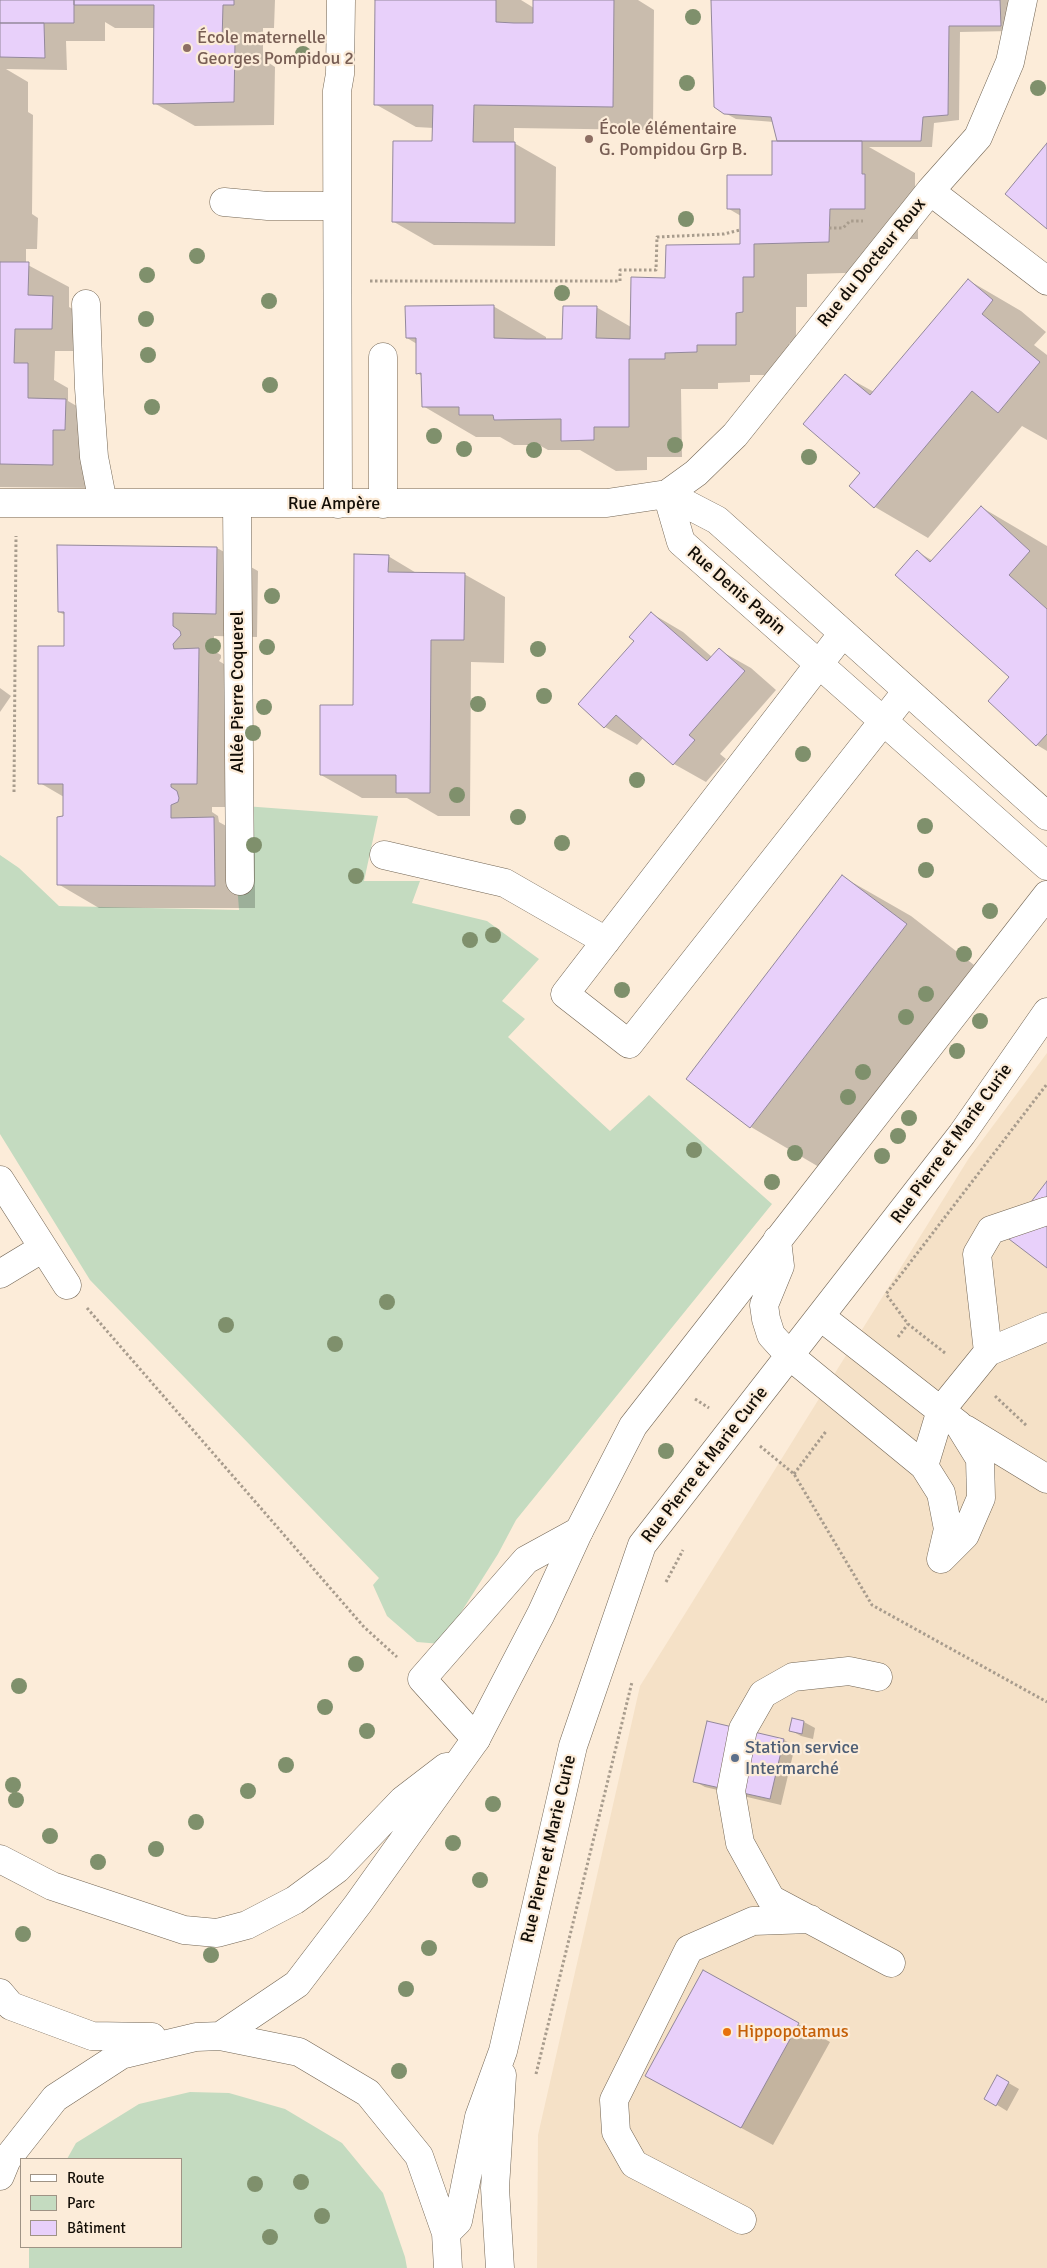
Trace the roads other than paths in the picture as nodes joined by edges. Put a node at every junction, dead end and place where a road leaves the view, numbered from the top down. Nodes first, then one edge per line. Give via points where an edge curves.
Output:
1 (341, 0) edge
2 (1023, 0) edge
3 (930, 191) junction
4 (224, 202) dead end
5 (337, 206) junction
6 (1047, 281) edge
7 (86, 304) dead end
8 (383, 357) dead end
9 (667, 494) junction
10 (8, 503) edge
11 (104, 503) junction
12 (237, 503) junction
13 (338, 504) junction
14 (383, 504) junction
15 (843, 633) junction
16 (819, 664) junction
17 (907, 691) junction
18 (883, 721) junction
19 (1047, 816) edge
20 (384, 855) dead end
21 (1047, 866) edge
22 (240, 881) dead end
23 (1047, 895) edge
24 (606, 941) junction
25 (1047, 1012) edge
26 (0, 1180) edge
27 (1047, 1211) edge
28 (777, 1240) junction
29 (43, 1248) junction
30 (0, 1274) edge
31 (67, 1285) road end
32 (821, 1317) junction
33 (1047, 1327) edge
34 (988, 1352) junction
35 (790, 1356) junction
36 (950, 1418) junction
37 (924, 1466) junction
38 (1047, 1479) edge
39 (579, 1531) junction
40 (878, 1676) dead end
41 (473, 1744) junction
42 (0, 1859) edge
43 (810, 1919) junction
44 (891, 1962) dead end
45 (0, 1993) edge
46 (208, 2036) junction
47 (503, 2051) junction
48 (2, 2159) edge
49 (742, 2220) dead end
50 (446, 2233) junction
51 (448, 2268) edge
52 (500, 2268) edge

1 - 5 main road
2 - 3 main road, Rue du Docteur Roux via 1010,62 978,137
3 - 6 main road
3 - 9 main road, Rue du Docteur Roux via 735,435 696,473
4 - 5 main road
5 - 13 main road
7 - 11 main road via 94,447
8 - 14 main road
9 - 14 main road, Rue Ampère via 607,503
9 - 15 main road via 717,520
9 - 16 main road, Rue Denis Papin via 681,542
10 - 11 main road, Rue Ampère
11 - 12 main road, Rue Ampère
12 - 13 main road, Rue Ampère
12 - 22 main road, Allée Pierre Coquerel
13 - 14 main road, Rue Ampère
15 - 16 main road
15 - 17 main road
16 - 18 main road, Rue Denis Papin
16 - 24 main road
17 - 18 main road
17 - 19 main road
18 - 21 main road, Rue Denis Papin
18 - 24 main road via 629,1044 565,994
20 - 24 main road via 505,883
23 - 28 main road
25 - 32 main road, Rue Pierre et Marie Curie via 962,1134
26 - 29 main road
27 - 34 main road via 991,1230 977,1254
28 - 35 main road via 780,1266 764,1305 771,1335
28 - 39 main road via 633,1426
29 - 30 main road
29 - 31 main road
32 - 35 main road, Rue Pierre et Marie Curie
32 - 36 main road
33 - 34 main road
34 - 36 main road
35 - 37 main road
35 - 47 main road, Rue Pierre et Marie Curie via 642,1544 573,1746
36 - 37 main road
36 - 37 main road via 980,1459 981,1498 965,1535 941,1559 948,1529 941,1493
36 - 38 main road
39 - 41 main road via 541,1614
39 - 41 main road via 526,1560 422,1679
40 - 43 main road via 849,1671 793,1676 763,1694 743,1729 731,1791 740,1843 771,1899
41 - 42 main road via 403,1800 337,1870 294,1900 247,1925 217,1933 184,1930 52,1886
41 - 46 main road via 296,1984
43 - 44 main road
43 - 49 main road via 753,1921 688,1949 614,2100 616,2132 634,2164
45 - 46 main road via 11,2006 92,2036
46 - 48 main road via 121,2055 55,2098
46 - 50 main road via 299,2052 368,2093 419,2156
47 - 50 main road via 479,2116 458,2221
47 - 52 main road via 496,2188
50 - 51 main road

